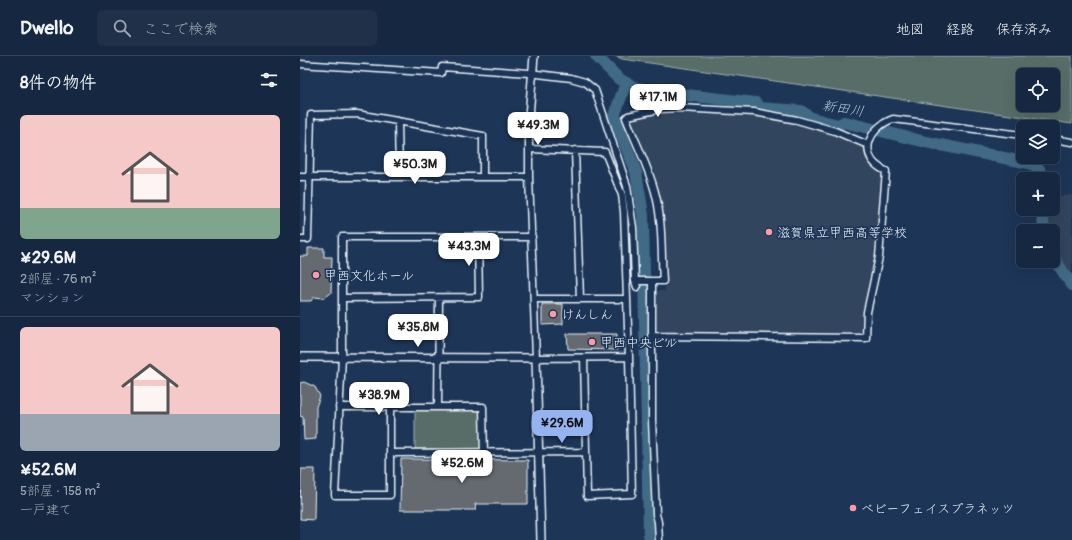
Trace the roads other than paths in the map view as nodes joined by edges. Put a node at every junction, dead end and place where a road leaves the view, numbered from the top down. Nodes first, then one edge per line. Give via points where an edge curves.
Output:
1 (534, 56) edge
2 (300, 64) edge
3 (532, 74) junction
4 (529, 116) joint
5 (398, 121) junction
6 (1016, 134) edge
7 (1060, 140) edge
8 (1072, 142) edge
9 (868, 145) junction
10 (529, 149) junction
11 (575, 150) junction
12 (399, 176) junction
13 (483, 176) junction
14 (300, 177) edge
15 (309, 177) junction
16 (529, 177) junction
17 (478, 237) junction
18 (532, 237) junction
19 (300, 239) edge
20 (650, 281) junction
21 (342, 298) junction
22 (438, 298) junction
23 (534, 299) junction
24 (580, 299) junction
25 (627, 299) junction
26 (651, 336) junction
27 (300, 357) edge
28 (342, 357) junction
29 (438, 357) junction
30 (629, 357) junction
31 (536, 358) junction
32 (584, 358) junction
33 (339, 407) junction
34 (390, 407) junction
35 (438, 407) junction
36 (585, 452) junction
37 (390, 453) junction
38 (484, 454) junction
39 (539, 454) junction
40 (390, 495) junction
41 (397, 495) dead end
42 (541, 540) edge
43 (659, 540) edge

1 - 3 street
2 - 3 street via 441,73 442,67
3 - 4 street
3 - 20 street via 571,78 585,82 594,90 627,186 633,228 636,283
4 - 10 street
5 - 12 street
5 - 13 street via 483,136
5 - 15 street via 356,114 311,115
6 - 9 street via 893,119 884,122 874,132
7 - 8 street
9 - 20 street via 836,131 754,112 673,108 628,116 626,118 642,152 656,193 660,223 663,281
9 - 26 street via 871,158 877,167 886,171 879,257 867,312 866,338
10 - 11 street
10 - 16 street
11 - 24 street
11 - 25 street via 606,152 622,195
12 - 13 street
12 - 15 street
13 - 16 street
14 - 15 street
15 - 19 street via 308,239
16 - 18 street
17 - 18 street
17 - 21 street via 342,237
17 - 22 street via 479,297
18 - 23 street
20 - 26 street
21 - 22 street
21 - 28 street
22 - 29 street
23 - 24 street
23 - 31 street
24 - 25 street
25 - 30 street
26 - 43 street via 655,506
27 - 28 street
28 - 29 street
28 - 33 street
29 - 31 street
29 - 35 street
30 - 32 street
30 - 36 street via 632,494 587,496
31 - 32 street
31 - 39 street
32 - 36 street
33 - 34 street
33 - 40 street via 335,495
34 - 35 street
34 - 37 street
35 - 38 street via 483,407
36 - 39 street
37 - 38 street
37 - 40 street
38 - 39 street
39 - 42 street
40 - 41 street

